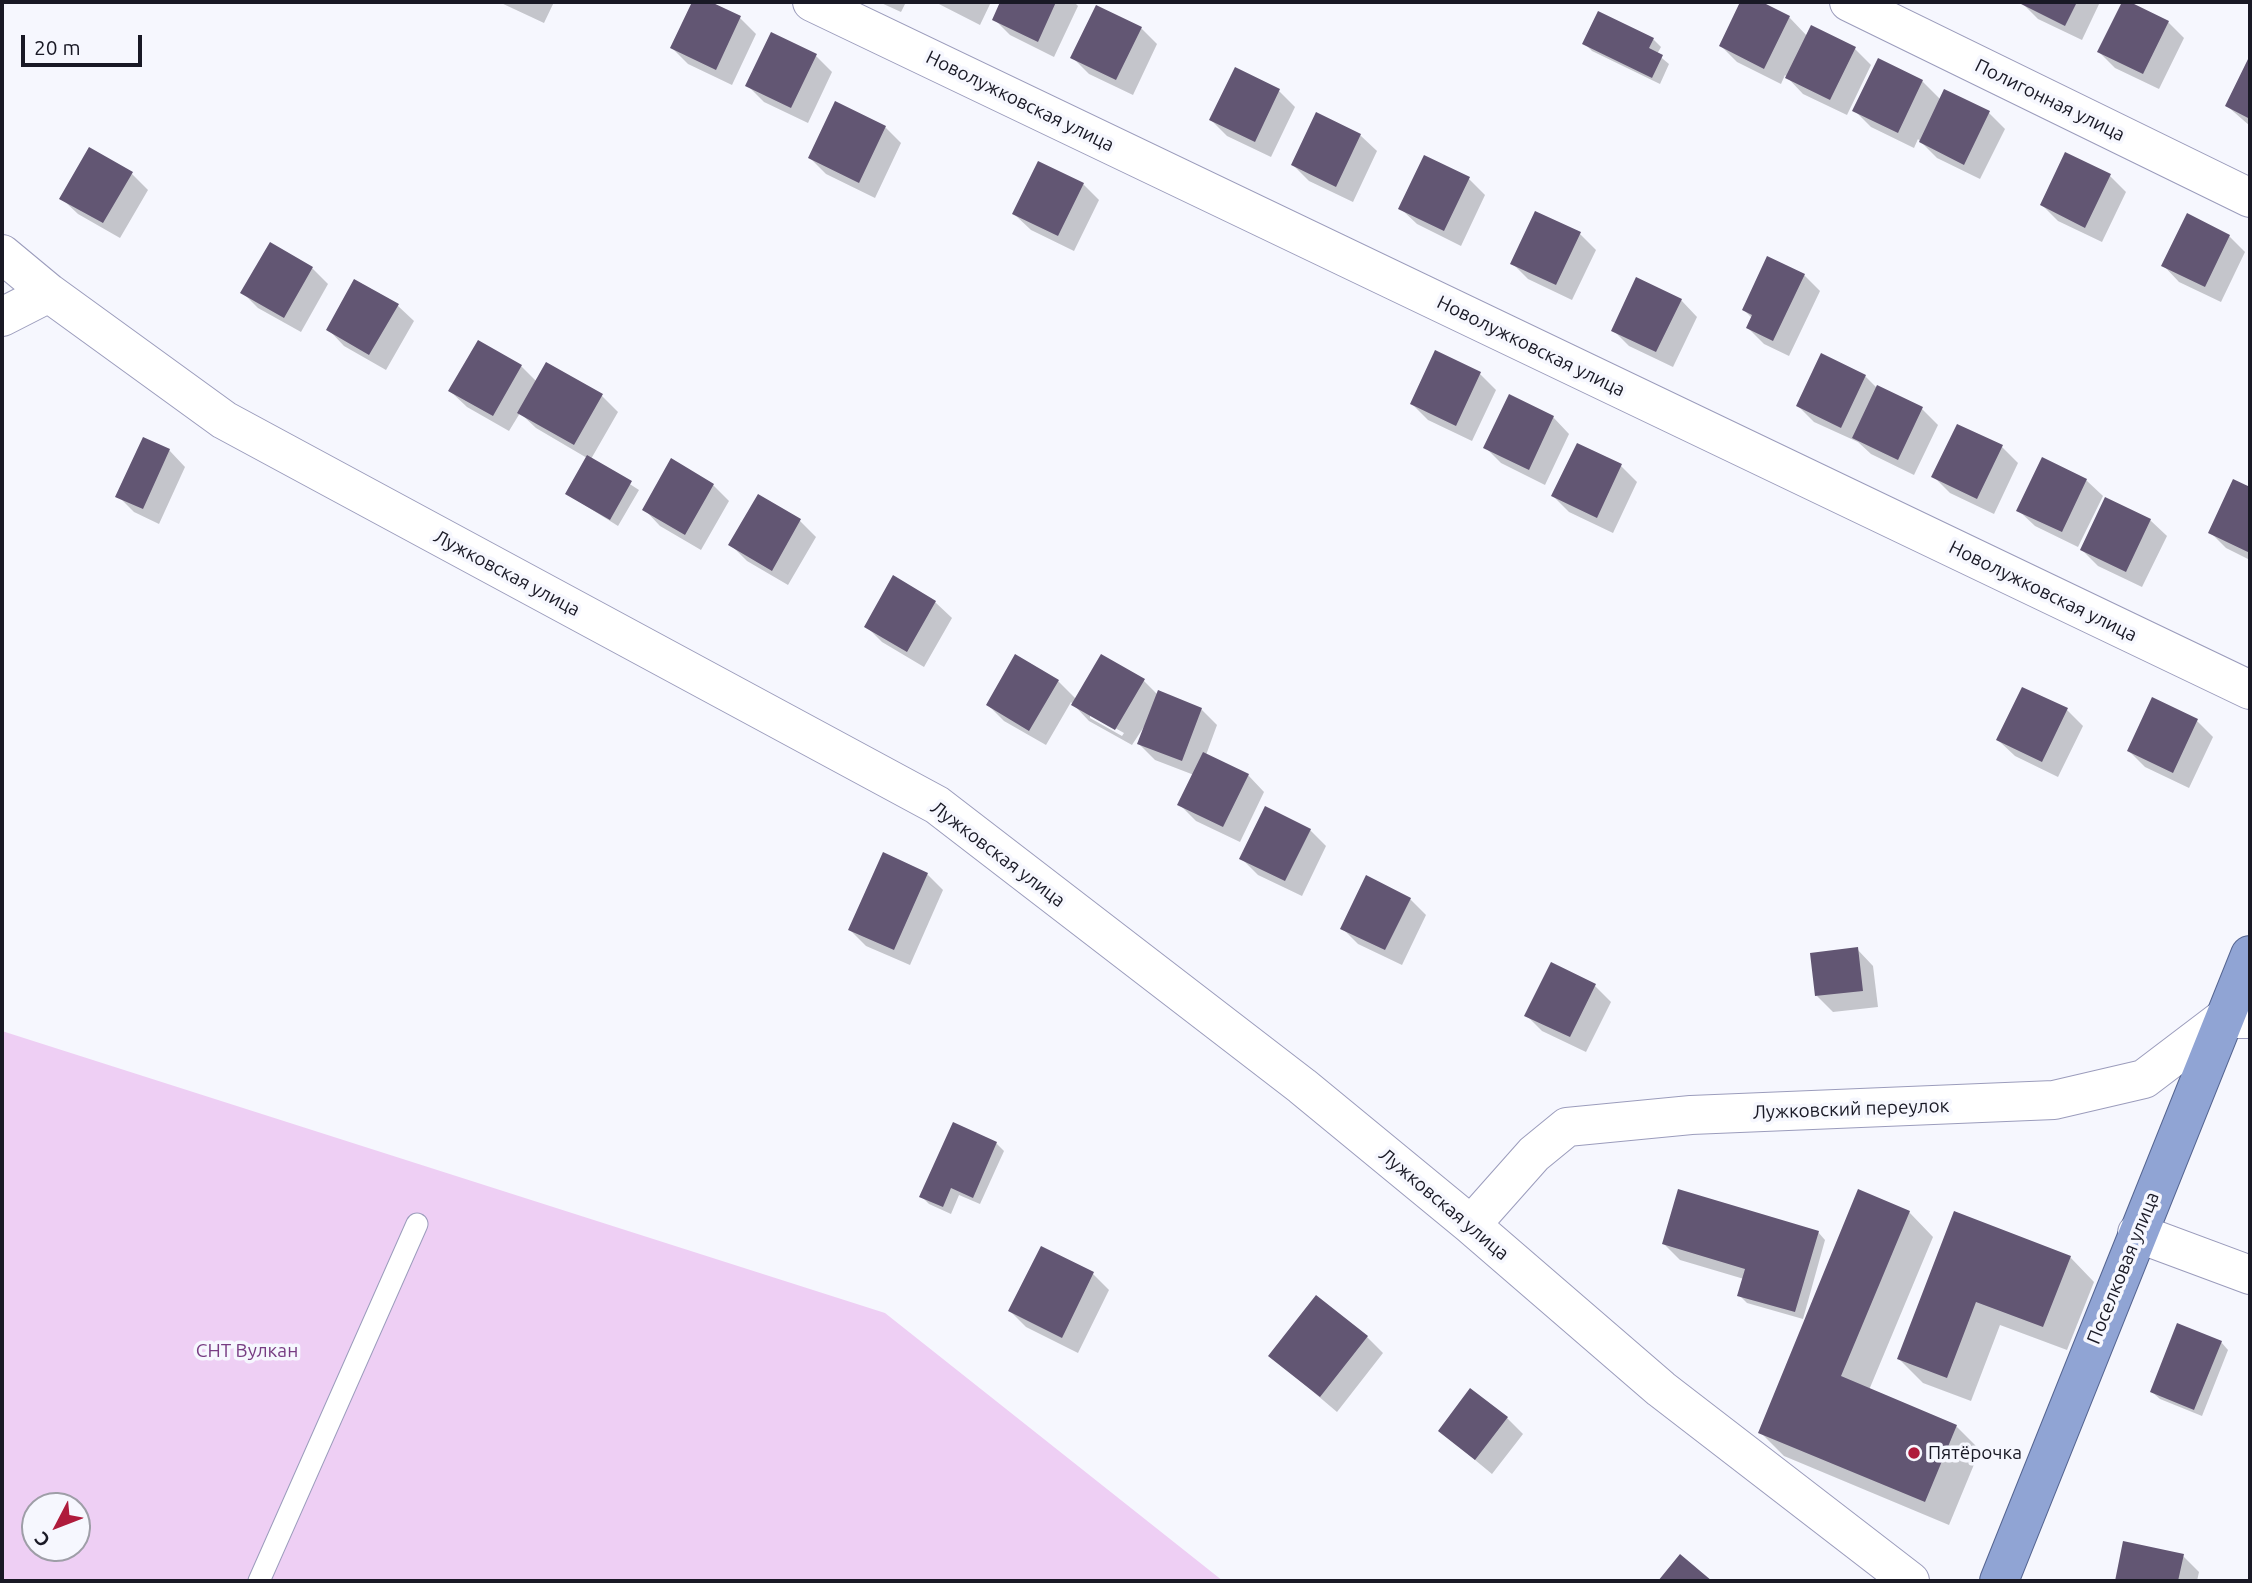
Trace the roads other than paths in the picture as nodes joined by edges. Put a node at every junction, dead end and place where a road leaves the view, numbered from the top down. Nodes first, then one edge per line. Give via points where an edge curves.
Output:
1 (812, 2) edge
2 (1849, 2) edge
3 (2250, 198) edge
4 (2, 254) edge
5 (48, 293) junction
6 (2, 317) edge
7 (2250, 690) edge
8 (2250, 955) edge
9 (2236, 1019) edge
10 (417, 1224) dead end
11 (1471, 1225) junction
12 (2137, 1233) junction
13 (2250, 1275) edge
14 (259, 1581) edge
15 (1910, 1581) edge
16 (1999, 1581) edge

1 - 7 street, Новолужковская улица
2 - 3 street, Полигонная улица
4 - 5 street, Лужковская улица
5 - 6 street
5 - 11 street, Лужковская улица via 224,420 937,805 1302,1086
8 - 9 highway, Поселковая улица
9 - 11 street, Лужковский переулок via 2144,1079 2054,1100 1691,1115 1567,1127 1534,1154
9 - 12 highway, Поселковая улица
10 - 14 lane
11 - 15 street, Лужковская улица via 1661,1389
12 - 13 street
12 - 16 highway, Поселковая улица

